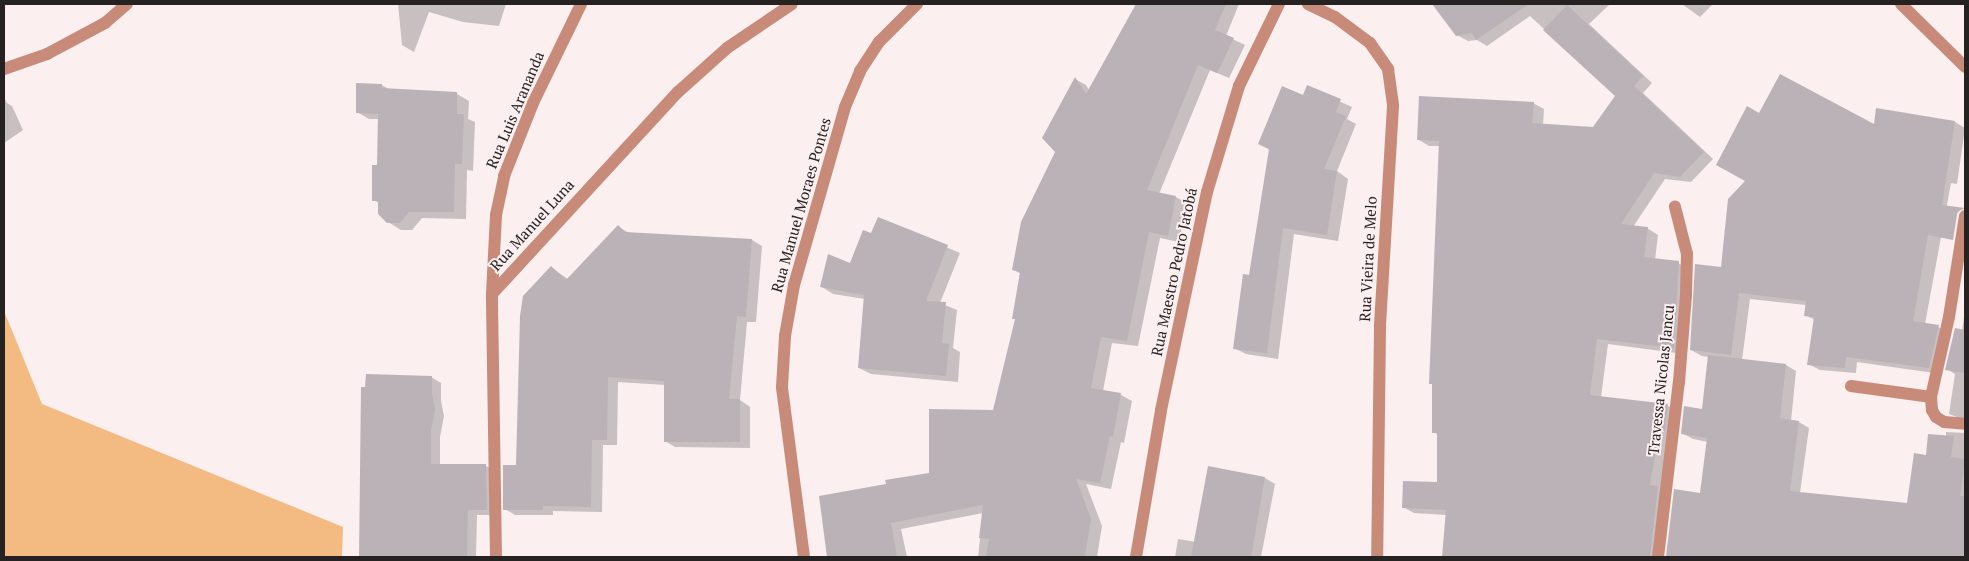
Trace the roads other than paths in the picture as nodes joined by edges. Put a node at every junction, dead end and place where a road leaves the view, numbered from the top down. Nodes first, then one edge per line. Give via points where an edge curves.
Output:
1 (127, 4) edge
2 (581, 4) edge
3 (792, 4) edge
4 (917, 4) edge
5 (1279, 4) edge
6 (1308, 4) edge
7 (1901, 4) edge
8 (1965, 67) edge
9 (4, 69) edge
10 (1675, 207) dead end
11 (1965, 216) edge
12 (492, 294) junction
13 (1851, 386) dead end
14 (1931, 397) junction
15 (1965, 424) edge
16 (496, 557) edge
17 (804, 557) edge
18 (1136, 557) edge
19 (1377, 557) edge
20 (1658, 557) edge

1 - 9 street via 105,23 47,54
2 - 12 street, Rua Luis Arananda via 533,103 504,176 496,216
3 - 12 street, Rua Manuel Luna via 727,48 678,92
4 - 17 street, Rua Manuel Moraes Pontes via 879,42 860,71 845,107 794,285 785,336 782,387
5 - 18 street, Rua Maestro Pedro Jatobá via 1239,86 1208,192 1161,410
6 - 19 street, Rua Vieira de Melo via 1335,17 1370,44 1388,69 1393,106 1380,327
7 - 8 street
10 - 20 street, Travessa Nicolas Jancu via 1687,254 1686,295
11 - 14 street via 1949,317
12 - 16 street, Rua Manuel Luna
13 - 14 street
14 - 15 street via 1936,417 1944,422

